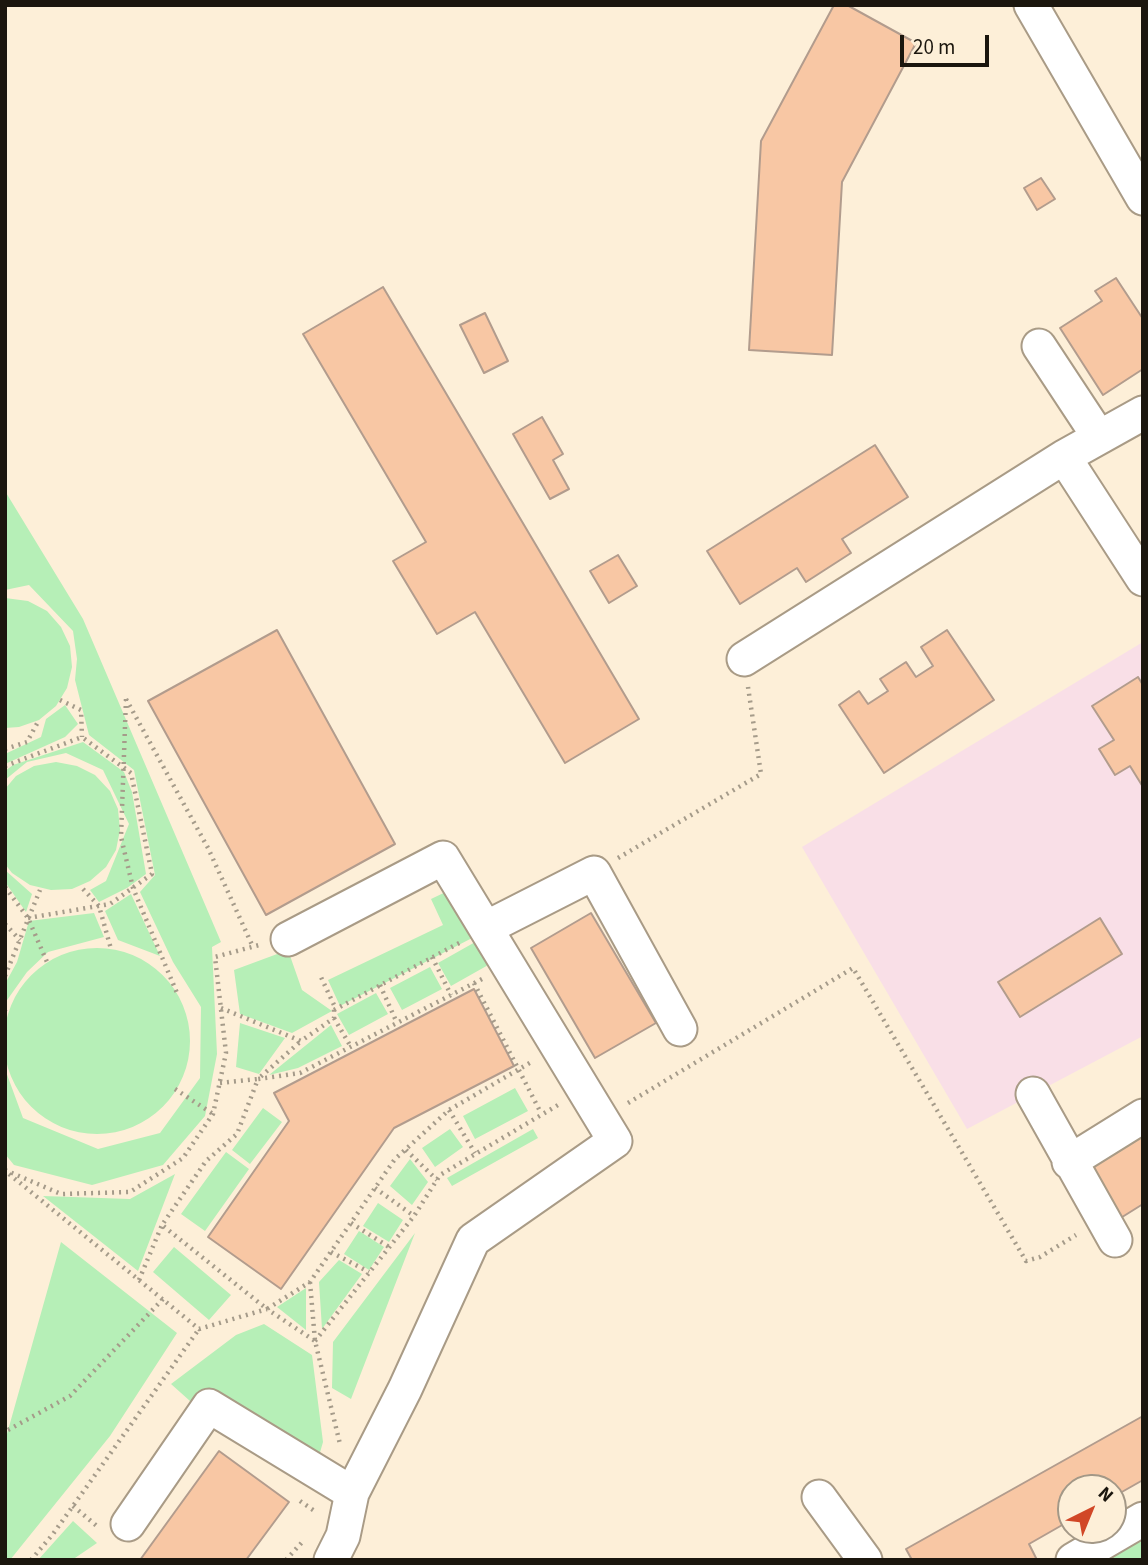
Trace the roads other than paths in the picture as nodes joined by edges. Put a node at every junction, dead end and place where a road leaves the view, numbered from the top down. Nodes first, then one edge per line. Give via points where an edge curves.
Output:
1 (1031, 5) edge
2 (1143, 198) edge
3 (1039, 346) dead end
4 (1143, 412) edge
5 (1100, 437) junction
6 (1064, 457) junction
7 (1143, 579) edge
8 (744, 659) road end
9 (486, 929) junction
10 (288, 939) road end
11 (680, 1028) dead end
12 (1033, 1094) dead end
13 (1143, 1116) edge
14 (1069, 1162) junction
15 (1108, 1230) road end
16 (352, 1493) junction
17 (819, 1497) dead end
18 (1143, 1519) edge
19 (128, 1524) dead end
20 (331, 1560) edge
21 (865, 1560) edge
22 (1073, 1560) edge

1 - 2 street
3 - 5 street
4 - 5 street
5 - 6 street
6 - 7 street
6 - 8 street
9 - 10 street via 443,859
9 - 11 street via 594,873
9 - 16 street via 558,1046 603,1106 615,1141 473,1240
12 - 14 street
13 - 14 street
14 - 15 street
16 - 19 street via 209,1406
16 - 20 street
17 - 21 street
18 - 22 street

